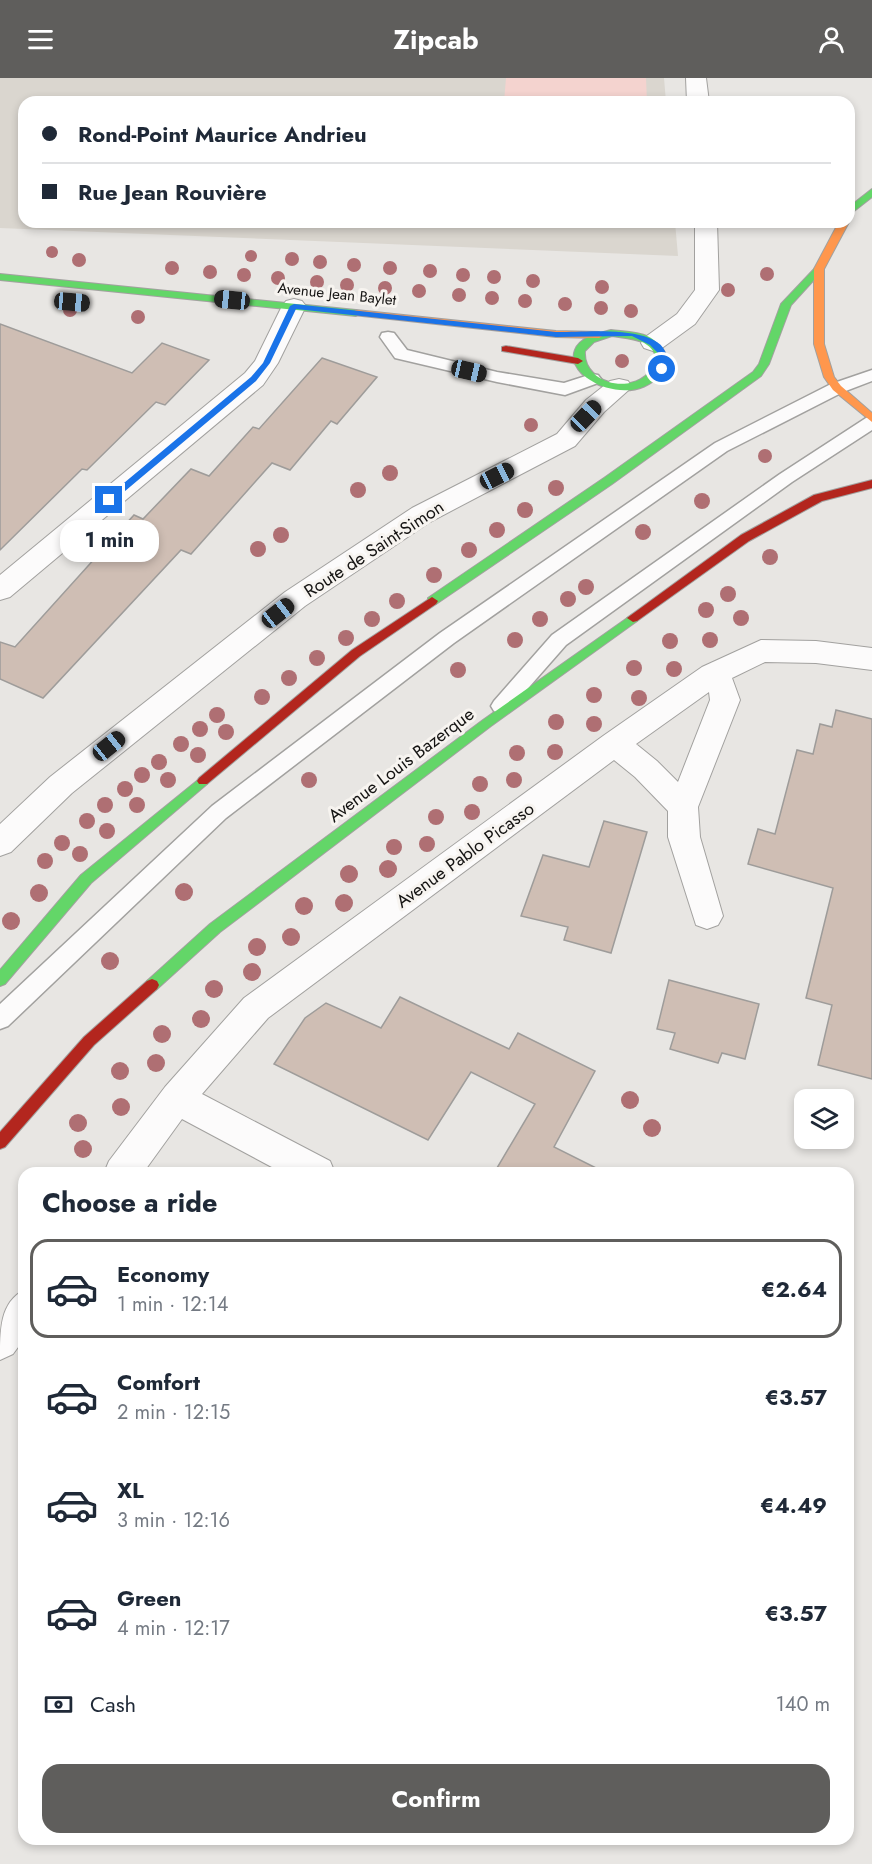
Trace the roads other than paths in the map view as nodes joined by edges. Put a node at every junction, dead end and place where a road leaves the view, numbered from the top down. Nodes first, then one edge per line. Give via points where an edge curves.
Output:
1 (696, 78) edge
2 (698, 96) edge
3 (872, 192) edge
4 (855, 207) edge
5 (706, 228) edge
6 (841, 228) edge
7 (819, 269) junction
8 (0, 278) edge
9 (287, 320) junction
10 (599, 335) junction
11 (382, 336) joint
12 (410, 339) dead end
13 (653, 343) junction
14 (487, 347) dead end
15 (578, 362) junction
16 (872, 375) edge
17 (592, 379) junction
18 (619, 387) junction
19 (837, 388) junction
20 (872, 420) edge
21 (872, 484) edge
22 (0, 590) edge
23 (872, 659) edge
24 (712, 675) junction
25 (487, 723) junction
26 (614, 744) junction
27 (683, 807) junction
28 (0, 843) edge
29 (707, 916) dead end
30 (0, 980) edge
31 (0, 1019) edge
32 (177, 1098) junction
33 (0, 1142) edge
34 (126, 1167) edge
35 (306, 1167) edge
36 (18, 1316) edge
37 (0, 1341) edge

1 - 2 street
3 - 4 main road
5 - 13 street via 707,290 686,319
6 - 7 main road
7 - 19 main road via 819,344 829,377
7 - 30 main road via 786,304 757,374 356,653 86,879
8 - 9 main road, Avenue Jean Baylet
9 - 10 main road, Avenue Jean Baylet
9 - 22 street via 254,379
10 - 13 main road via 622,333
10 - 15 main road via 582,346
11 - 12 main road
11 - 17 lane via 401,354 497,377 565,389
13 - 18 main road via 663,360 656,377 640,385
14 - 15 main road
15 - 17 main road
16 - 19 lane
17 - 18 main road
18 - 28 street, Route de Saint-Simon via 595,406 566,440 421,515 295,599 60,785
19 - 20 main road
19 - 31 lane via 722,447 447,638 219,812
20 - 25 lane via 559,640
21 - 25 main road, Avenue Louis Bazerque via 818,498 745,538
23 - 24 street, Avenue Pablo Picasso via 761,651
24 - 26 street, Avenue Pablo Picasso
24 - 27 street via 722,687 725,700
25 - 33 main road, Avenue Louis Bazerque via 215,928 89,1041
26 - 27 street via 646,769
26 - 32 street, Avenue Pablo Picasso via 256,1008
27 - 29 street via 686,848
32 - 34 street, Avenue Pablo Picasso
32 - 35 street
36 - 37 street

